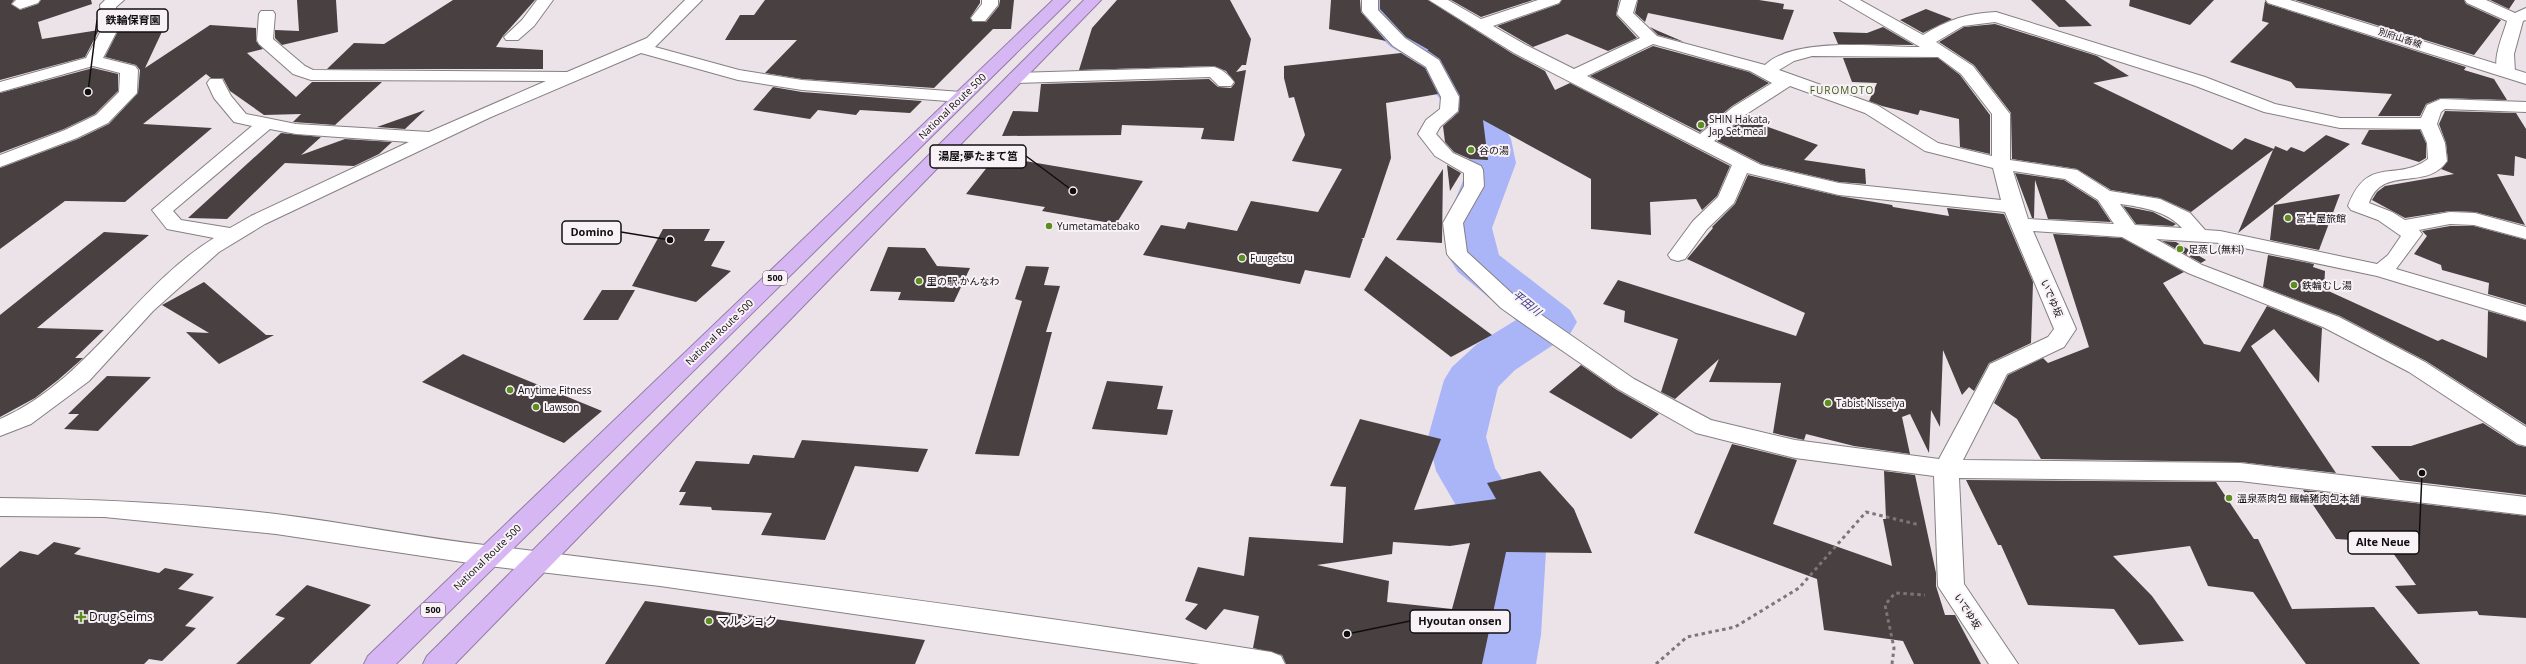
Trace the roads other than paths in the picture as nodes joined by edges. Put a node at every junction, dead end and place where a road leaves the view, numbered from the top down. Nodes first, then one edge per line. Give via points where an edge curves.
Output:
1 (116, 0) edge
2 (545, 0) edge
3 (694, 0) edge
4 (990, 0) edge
5 (1062, 0) edge
6 (1093, 0) edge
7 (1370, 0) edge
8 (1437, 0) edge
9 (1554, 0) edge
10 (1629, 0) edge
11 (1848, 0) edge
12 (2274, 0) edge
13 (2473, 0) edge
14 (267, 14) dead end
15 (2521, 16) edge
16 (979, 18) dead end
17 (1480, 25) junction
18 (512, 37) dead end
19 (1651, 39) junction
20 (1933, 47) junction
21 (640, 48) junction
22 (92, 61) junction
23 (1768, 72) junction
24 (2506, 72) junction
25 (571, 76) junction
26 (1574, 76) junction
27 (1016, 78) junction
28 (2526, 79) edge
29 (1225, 82) dead end
30 (216, 83) dead end
31 (0, 87) edge
32 (962, 97) junction
33 (2526, 107) edge
34 (266, 123) junction
35 (2428, 124) junction
36 (432, 138) junction
37 (1702, 142) junction
38 (0, 161) edge
39 (1742, 163) junction
40 (2001, 164) junction
41 (2105, 196) junction
42 (2017, 216) junction
43 (2401, 227) junction
44 (2130, 233) junction
45 (2526, 233) edge
46 (233, 235) junction
47 (2199, 236) junction
48 (1678, 255) dead end
49 (2381, 270) junction
50 (2526, 314) edge
51 (0, 428) edge
52 (2526, 438) edge
53 (1946, 469) junction
54 (2526, 506) edge
55 (0, 507) edge
56 (489, 556) junction
57 (539, 562) junction
58 (378, 664) edge
59 (438, 664) edge
60 (1271, 664) edge
61 (2004, 664) edge

1 - 22 street via 108,4 111,27
2 - 18 street via 528,23
3 - 21 street via 654,42
4 - 16 street via 990,5
5 - 32 highway, National Route 500 / 500
6 - 27 highway
7 - 53 street via 1370,11 1399,42 1433,64 1450,97 1449,111 1432,124 1427,134 1433,145 1451,162 1474,170 1474,186 1453,223 1457,254 1509,303 1626,384 1704,427 1796,449
8 - 17 street
9 - 17 street
10 - 19 street via 1625,14
11 - 20 street, いでゆ坂
12 - 24 street, 別府山香線
13 - 15 street
14 - 25 street via 265,40 299,70 311,75
15 - 24 street via 2506,54
17 - 26 street via 1520,49
19 - 23 street via 1705,52
19 - 26 street
20 - 23 street via 1812,51 1792,54 1776,62
20 - 35 street via 1946,27 1968,18 1996,17 2199,81 2270,108 2340,123
20 - 40 street, いでゆ坂 via 1967,70 2001,114
21 - 25 street
21 - 32 street via 738,75 802,85
22 - 31 street
22 - 38 street via 129,70 128,93 102,119 71,134
23 - 37 street via 1784,83 1739,111
23 - 40 street via 1871,109 1932,147
24 - 28 street, 別府山香線
25 - 36 street
26 - 37 street
27 - 29 street via 1214,72
27 - 57 highway
30 - 34 street via 223,98 240,118
32 - 56 highway, National Route 500 / 500
33 - 35 street via 2440,104 2433,109
34 - 36 street via 296,129
34 - 46 street via 162,210 174,225
35 - 43 street via 2436,143 2438,161 2422,171 2377,179 2362,190 2358,206 2385,216
36 - 46 street via 258,220
37 - 39 street
39 - 42 street via 1755,169 1840,189
39 - 48 street via 1727,199 1700,224
40 - 41 street via 2070,174
40 - 42 street, いでゆ坂
41 - 44 street
41 - 47 street via 2153,203 2183,217
42 - 44 street
42 - 53 street, いでゆ坂 via 2064,329 2056,342 1998,369
43 - 45 street via 2450,218 2475,219
43 - 49 street via 2412,234 2395,259
44 - 47 street
44 - 52 street via 2195,269 2331,322 2417,367
46 - 51 street via 212,248 145,306 81,376 23,418
47 - 49 street via 2220,237
49 - 50 street
53 - 54 street via 2240,472
53 - 61 street, いでゆ坂 via 1951,586
55 - 56 street via 104,508 276,524
56 - 57 street
56 - 58 highway, National Route 500 / 500
57 - 59 highway
57 - 60 street via 1116,639

